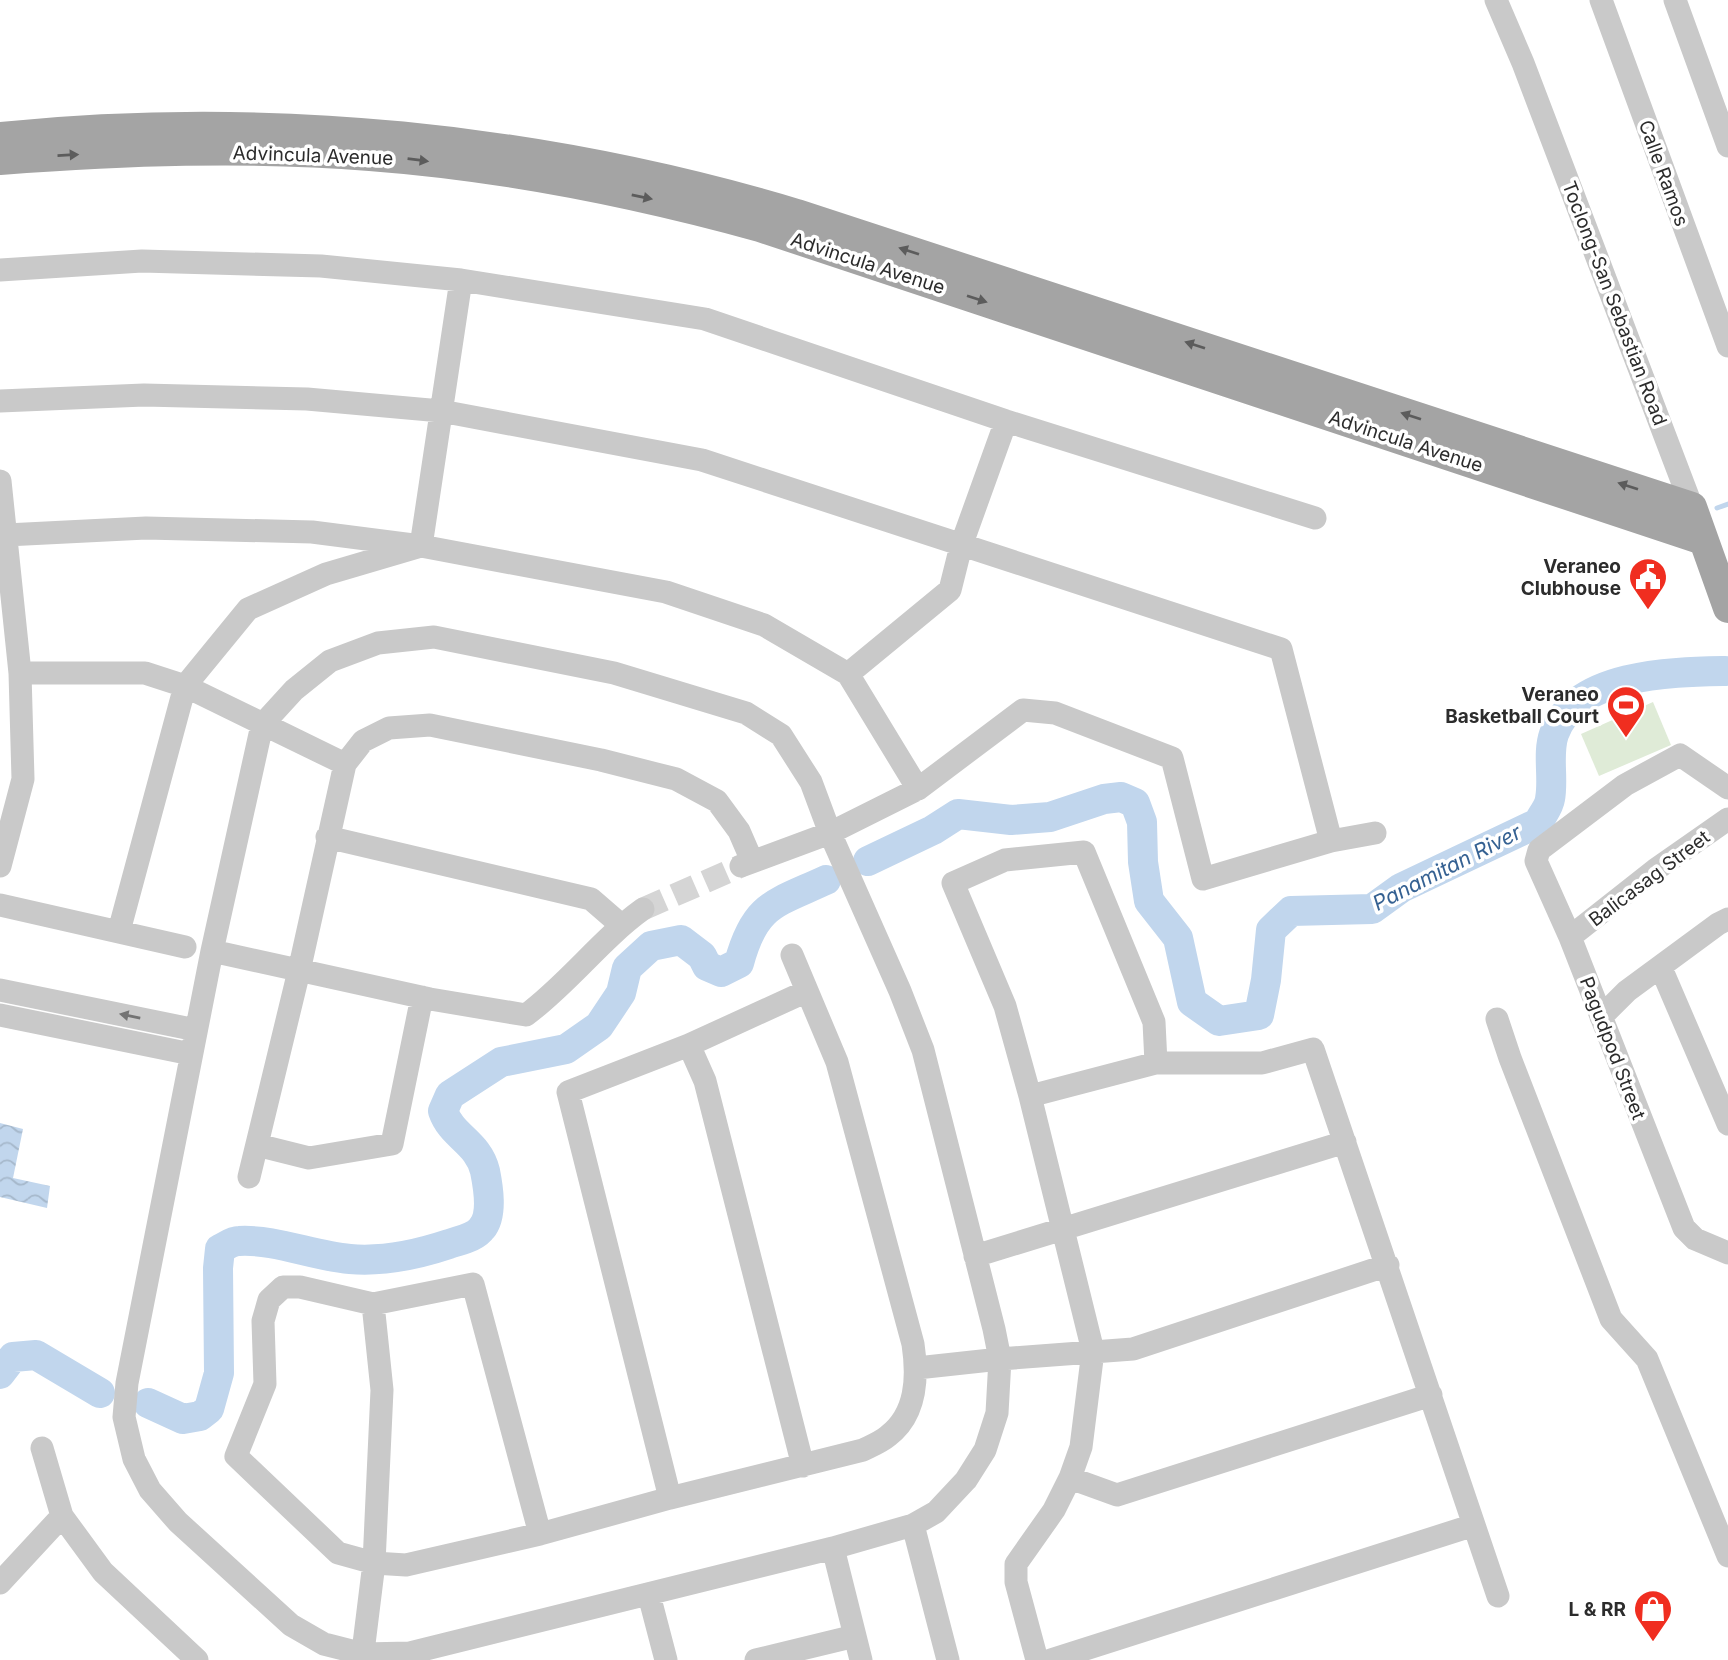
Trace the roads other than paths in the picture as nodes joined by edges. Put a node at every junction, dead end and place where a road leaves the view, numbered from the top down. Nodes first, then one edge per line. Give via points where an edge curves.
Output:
1 (1496, 0) edge
2 (1601, 0) edge
3 (1675, 0) edge
4 (0, 137) edge
5 (129, 141) junction
6 (1728, 146) edge
7 (0, 160) edge
8 (0, 270) edge
9 (461, 280) junction
10 (1728, 346) edge
11 (1280, 386) junction
12 (0, 401) edge
13 (441, 411) junction
14 (1006, 421) junction
15 (0, 481) edge
16 (1692, 507) junction
17 (1315, 519) dead end
18 (6, 535) junction
19 (1703, 540) junction
20 (421, 546) junction
21 (961, 546) junction
22 (1728, 608) edge
23 (20, 673) junction
24 (848, 674) junction
25 (185, 686) junction
26 (262, 725) junction
27 (345, 764) junction
28 (1728, 788) edge
29 (918, 789) junction
30 (1728, 819) edge
31 (830, 833) junction
32 (1375, 833) dead end
33 (327, 837) junction
34 (1331, 841) junction
35 (0, 866) edge
36 (0, 905) edge
37 (643, 909) tunnel mouth
38 (1728, 919) edge
39 (621, 925) junction
40 (119, 931) junction
41 (1570, 937) junction
42 (185, 947) dead end
43 (212, 951) junction
44 (792, 955) dead end
45 (1661, 968) junction
46 (299, 971) junction
47 (0, 989) edge
48 (807, 991) junction
49 (422, 997) junction
50 (0, 1015) edge
51 (1601, 1017) junction
52 (1497, 1018) dead end
53 (197, 1030) junction
54 (689, 1045) junction
55 (191, 1054) junction
56 (1156, 1062) junction
57 (1030, 1096) junction
58 (1728, 1124) edge
59 (1345, 1142) junction
60 (257, 1145) junction
61 (249, 1177) dead end
62 (1064, 1230) junction
63 (1728, 1253) edge
64 (975, 1256) junction
65 (1388, 1265) junction
66 (373, 1304) junction
67 (1093, 1351) junction
68 (999, 1359) junction
69 (916, 1368) junction
70 (1431, 1395) junction
71 (43, 1448) dead end
72 (803, 1465) junction
73 (1070, 1478) junction
74 (670, 1498) junction
75 (62, 1516) junction
76 (913, 1525) junction
77 (1474, 1525) junction
78 (540, 1534) junction
79 (833, 1548) junction
80 (1728, 1556) edge
81 (374, 1563) junction
82 (0, 1583) edge
83 (649, 1595) junction
84 (1498, 1595) dead end
85 (855, 1636) junction
86 (363, 1657) edge
87 (197, 1660) edge
88 (666, 1660) edge
89 (755, 1660) edge
90 (860, 1660) edge
91 (948, 1660) edge
92 (1037, 1660) edge
93 (1051, 1660) edge

1 - 16 street, Toclong-San Sebastian Road
2 - 10 street, Calle Ramos
3 - 6 street
4 - 5 main road, Advincula Avenue
7 -> 5 main road, Advincula Avenue
5 - 11 main road, Advincula Avenue via 370,155 513,173 626,194 760,227
8 - 9 street via 142,261 321,265
9 - 13 street
9 - 14 street via 705,319
16 -> 11 main road, Advincula Avenue
11 - 19 main road, Advincula Avenue
12 - 13 street via 144,395 307,399
13 - 20 street
13 - 21 street via 702,460
14 - 17 street
14 - 21 street
15 - 18 street
16 - 19 main road, Toclong-San Sebastian Road
18 - 20 street via 146,528 312,532
18 - 23 street
19 - 22 main road, Toclong-San Sebastian Road
20 - 24 street via 666,593 764,625
20 - 25 street via 326,574 248,608
21 - 24 street via 950,590
21 - 34 street via 1281,649
23 - 25 street via 145,673
23 - 35 street via 23,779
24 - 29 street
25 - 26 street
25 - 40 street
26 - 27 street
26 - 31 street via 294,690 330,661 377,643 447,640 614,673 746,713 781,735 811,782
26 - 43 street
27 - 31 street via 363,741 389,728 430,725 676,779 718,801 739,831 746,864
27 - 33 street
28 - 41 street, Pagudpod Street via 1680,755 1625,785 1539,850 1536,861
29 - 31 street
29 - 34 street via 1023,710 1055,713 1172,758 1203,879
30 - 41 street, Balicasag Street
31 - 64 street via 923,1050
32 - 34 street
33 - 39 street via 591,898
33 - 46 street
36 - 40 street
37 - 39 street
38 - 45 street
39 - 49 street via 526,1015
40 - 42 street
41 - 51 street, Pagudpod Street
43 - 46 street
43 - 53 street
44 - 48 street
45 - 51 street via 1627,991
45 - 58 street
46 - 49 street
46 - 60 street
53 -> 47 street
48 - 54 street
48 - 69 street via 837,1062
49 - 60 street via 392,1144 309,1158
50 - 55 street
51 - 63 street, Pagudpod Street via 1684,1228 1695,1239
52 - 80 street via 1611,1319 1647,1359
53 - 55 street
54 - 72 street via 705,1081
54 - 74 street via 568,1092
55 - 86 street via 127,1382 124,1417 134,1459 150,1490 178,1522 291,1625 324,1644
56 - 57 street
56 - 57 street via 1154,1022 1084,852 1004,860 954,883 1004,1006
56 - 59 street via 1262,1063 1313,1049
57 - 62 street
59 - 62 street
59 - 65 street
60 - 61 street
62 - 64 street
62 - 67 street
64 - 68 street
65 - 67 street via 1133,1349
65 - 70 street
66 - 78 street via 473,1284
66 - 81 street via 382,1390
66 - 81 street via 300,1287 283,1287 269,1300 263,1321 265,1384 236,1455 338,1553
67 - 68 street
67 - 73 street via 1081,1447
68 - 69 street
68 - 76 street via 997,1413 985,1450 966,1480 936,1512
69 - 72 street via 915,1393 902,1421 888,1436 863,1450
70 - 73 street via 1117,1495
70 - 77 street
71 - 75 street
72 - 74 street
73 - 92 street via 1016,1564 1016,1582
74 - 78 street
75 - 82 street
75 - 87 street via 103,1572
76 - 79 street
76 - 91 street
77 - 84 street
77 - 93 street
78 - 81 street via 406,1565
79 - 83 street
79 - 85 street
81 - 86 street
83 - 86 street via 410,1653
83 - 88 street
85 - 89 street
85 - 90 street

